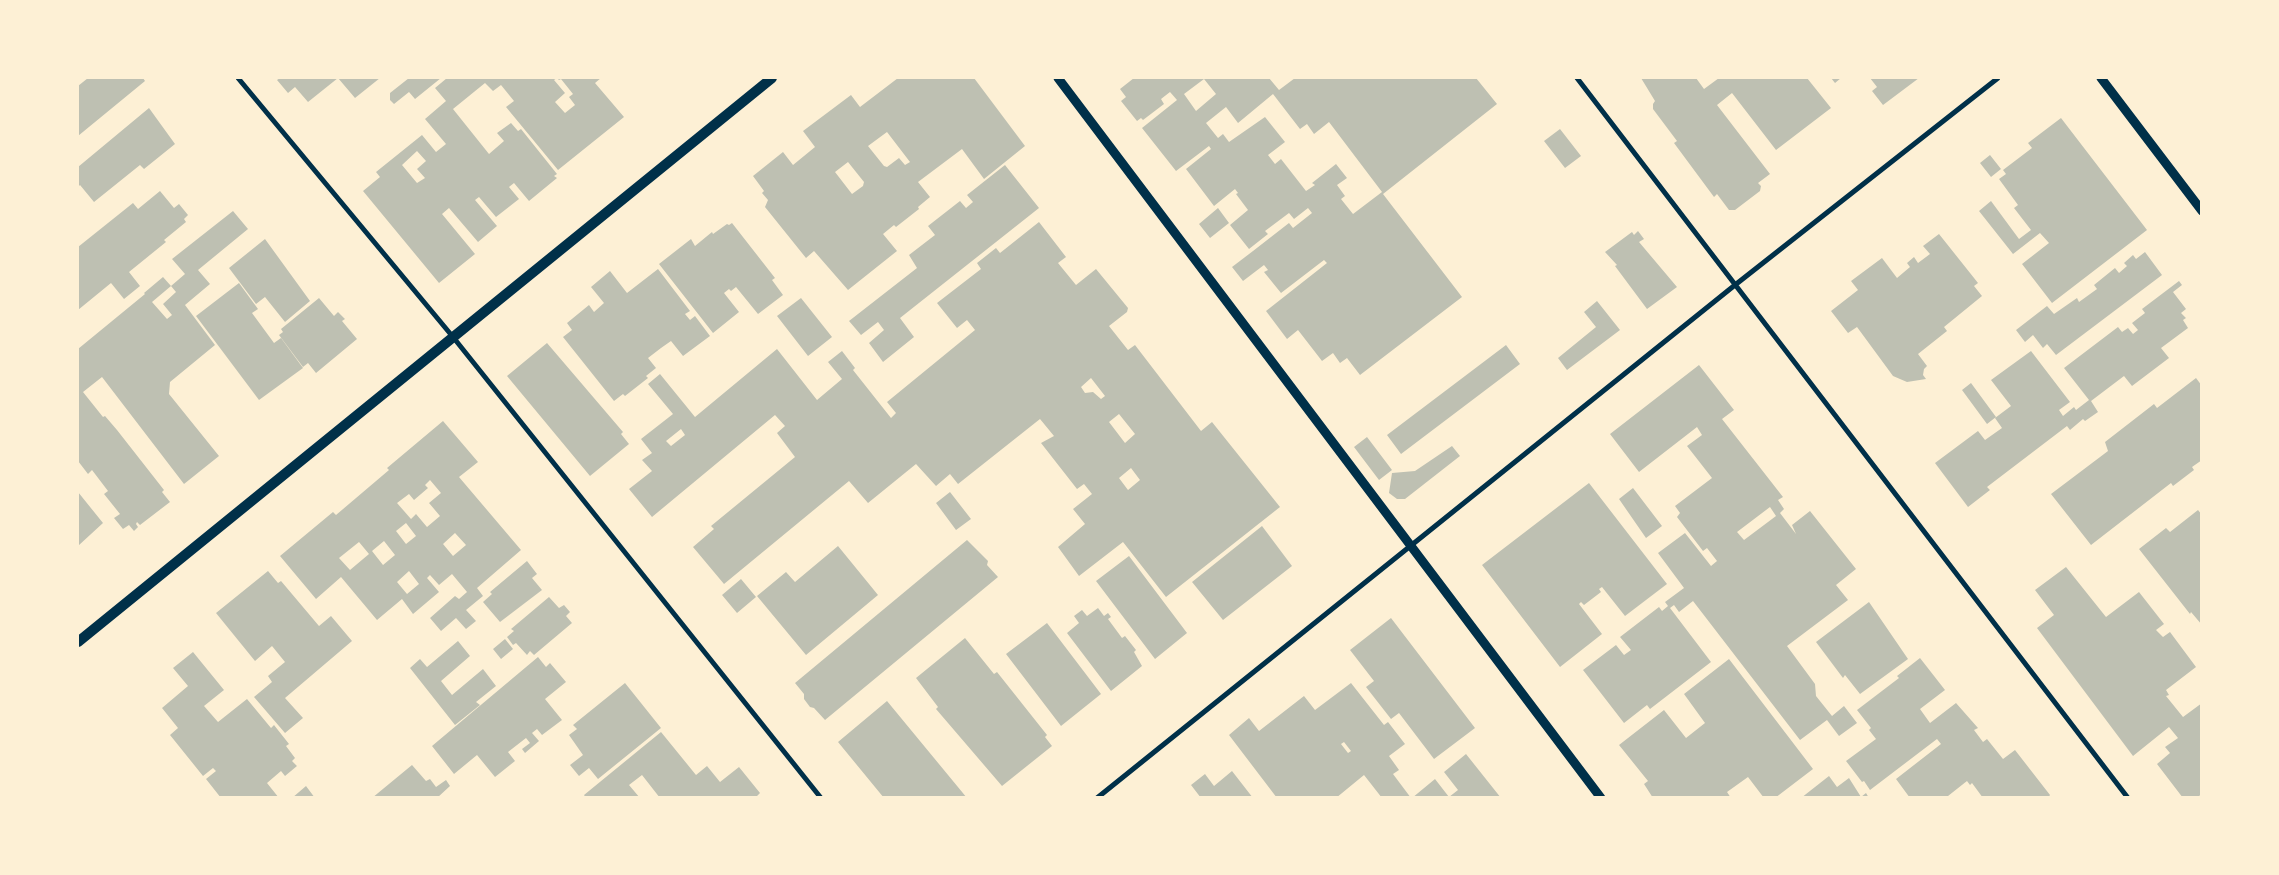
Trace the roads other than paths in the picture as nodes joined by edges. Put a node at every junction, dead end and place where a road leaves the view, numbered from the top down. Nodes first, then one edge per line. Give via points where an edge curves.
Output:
1 (238, 78) edge
2 (772, 78) edge
3 (1058, 78) edge
4 (1577, 78) edge
5 (1998, 78) edge
6 (2101, 78) edge
7 (2202, 211) edge
8 (1735, 284) junction
9 (453, 337) junction
10 (1412, 545) junction
11 (78, 642) edge
12 (820, 798) edge
13 (1097, 798) edge
14 (1601, 798) edge
15 (2128, 798) edge

1 - 9 street
2 - 9 main road
3 - 10 street
4 - 8 street
5 - 8 street
6 - 7 street
8 - 10 street
8 - 15 street
9 - 11 main road
9 - 12 street
10 - 13 street
10 - 14 street

